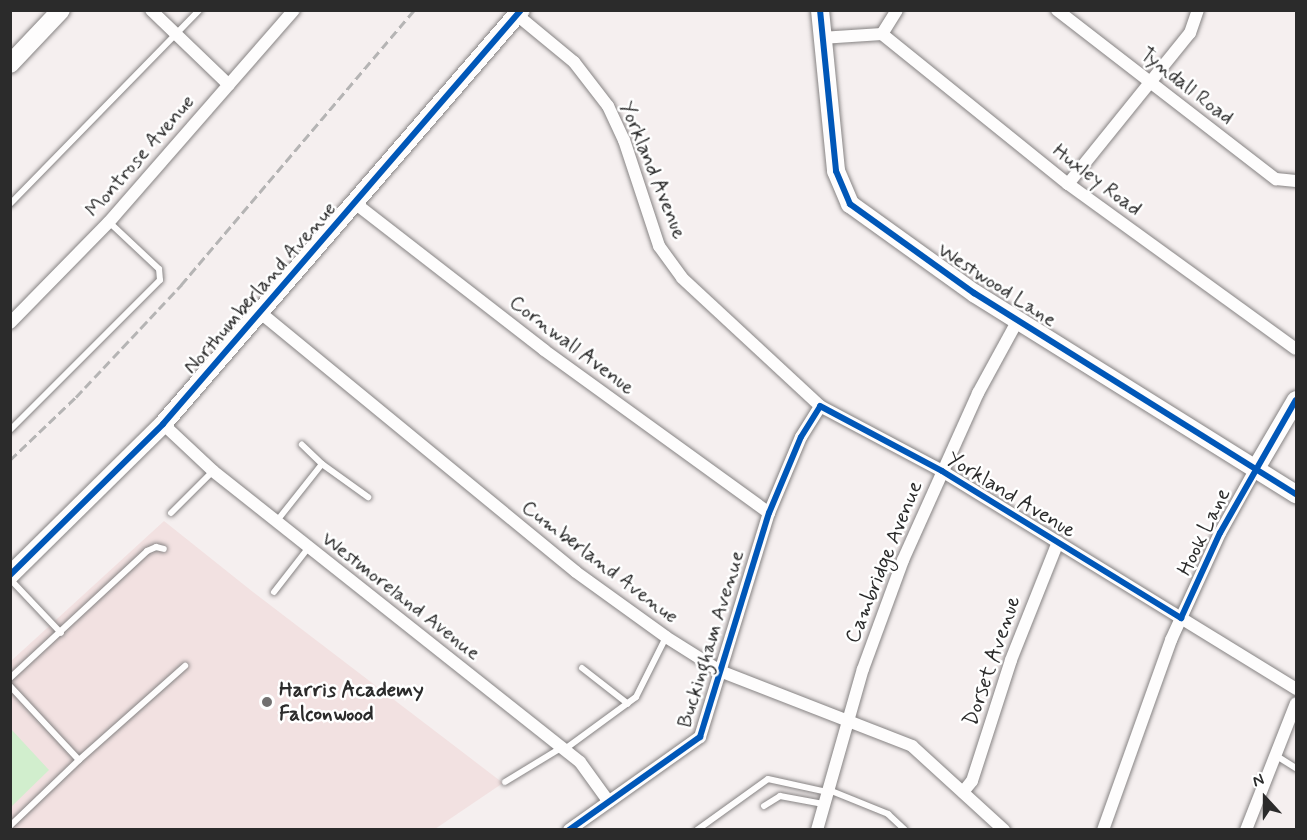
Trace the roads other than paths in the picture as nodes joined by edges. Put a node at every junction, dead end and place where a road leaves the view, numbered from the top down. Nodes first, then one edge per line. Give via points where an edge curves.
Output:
1 (62, 10) edge
2 (151, 10) edge
3 (199, 10) edge
4 (294, 10) edge
5 (820, 10) edge
6 (897, 10) edge
7 (1057, 10) edge
8 (1198, 10) edge
9 (519, 13) edge
10 (176, 34) junction
11 (882, 34) junction
12 (821, 38) junction
13 (10, 64) edge
14 (1149, 81) junction
15 (229, 85) junction
16 (1296, 181) edge
17 (1068, 184) junction
18 (10, 204) edge
19 (356, 204) junction
20 (109, 222) junction
21 (262, 314) junction
22 (1018, 320) junction
23 (10, 323) edge
24 (1296, 349) edge
25 (1296, 400) edge
26 (820, 406) junction
27 (163, 424) junction
28 (10, 430) edge
29 (302, 445) dead end
30 (322, 464) junction
31 (1256, 470) junction
32 (213, 471) junction
33 (942, 471) junction
34 (1296, 494) edge
35 (368, 497) dead end
36 (171, 513) dead end
37 (769, 513) junction
38 (276, 522) junction
39 (1058, 542) junction
40 (309, 547) junction
41 (164, 549) dead end
42 (10, 577) edge
43 (274, 592) dead end
44 (1181, 618) junction
45 (61, 633) junction
46 (666, 637) junction
47 (185, 666) dead end
48 (582, 668) dead end
49 (720, 671) junction
50 (10, 678) edge
51 (10, 687) edge
52 (1296, 688) edge
53 (1296, 703) edge
54 (628, 704) junction
55 (847, 721) junction
56 (563, 749) junction
57 (1275, 755) junction
58 (79, 760) junction
59 (1296, 768) edge
60 (506, 783) dead end
61 (963, 792) junction
62 (826, 795) junction
63 (609, 802) junction
64 (764, 806) dead end
65 (10, 826) edge
66 (569, 830) edge
67 (697, 830) edge
68 (818, 830) edge
69 (905, 830) edge
70 (1004, 830) edge
71 (1103, 830) edge
72 (1246, 830) edge

1 - 13 street
2 - 10 street
3 - 10 lane
4 - 15 street, Montrose Avenue
5 - 12 street, Westwood Lane
6 - 11 street
7 - 14 street, Tyndall Road
8 - 14 street via 1190,33
9 - 19 street, Northumberland Avenue
9 - 26 street, Yorkland Avenue via 574,62 608,106 624,140 659,246 682,278
10 - 15 street
10 - 18 lane
11 - 12 street
11 - 17 street, Huxley Road
12 - 22 street, Westwood Lane via 836,171 850,204
14 - 16 street, Tyndall Road via 1276,179
14 - 17 street
15 - 20 street, Montrose Avenue
17 - 24 street, Huxley Road
19 - 21 street, Northumberland Avenue
19 - 37 street, Cornwall Avenue via 544,350
20 - 23 street, Montrose Avenue
20 - 28 lane via 159,268 160,280
21 - 27 street, Northumberland Avenue
21 - 46 street, Cumberland Avenue via 576,572
22 - 31 street, Westwood Lane
22 - 33 street, Cambridge Avenue
25 - 31 street, Hook Lane
26 - 33 street, Yorkland Avenue
26 - 37 street, Buckingham Avenue via 801,437
27 - 32 street, Westmoreland Avenue
27 - 42 street, Northumberland Avenue
29 - 30 lane
30 - 35 lane
30 - 38 lane
31 - 34 street, Westwood Lane
31 - 44 street, Hook Lane via 1220,533
32 - 36 lane
32 - 38 street, Westmoreland Avenue
33 - 39 street, Yorkland Avenue
33 - 55 street, Cambridge Avenue via 880,619
37 - 49 street, Buckingham Avenue
38 - 40 street, Westmoreland Avenue
39 - 44 street, Yorkland Avenue
39 - 61 street, Dorset Avenue via 1011,660 972,781
40 - 43 lane
40 - 56 street, Westmoreland Avenue
41 - 45 lane via 147,551
42 - 45 lane
44 - 52 street, Yorkland Avenue
44 - 71 street, Hook Lane via 1143,711
45 - 50 lane
46 - 49 street, Cumberland Avenue
46 - 54 lane via 636,697
47 - 58 lane
48 - 54 lane
49 - 55 street, Cumberland Avenue
49 - 63 street, Buckingham Avenue via 696,742
51 - 58 lane
53 - 57 street
54 - 56 lane
55 - 61 street, Cumberland Avenue via 912,746
55 - 62 street, Cambridge Avenue
56 - 60 lane
56 - 63 street, Westmoreland Avenue via 586,769
57 - 59 lane
57 - 72 street
58 - 65 lane
61 - 70 street, Cumberland Avenue
62 - 64 lane via 780,796
62 - 67 lane via 768,779
62 - 68 street, Cambridge Avenue
62 - 69 lane via 888,814
63 - 66 street, Buckingham Avenue

